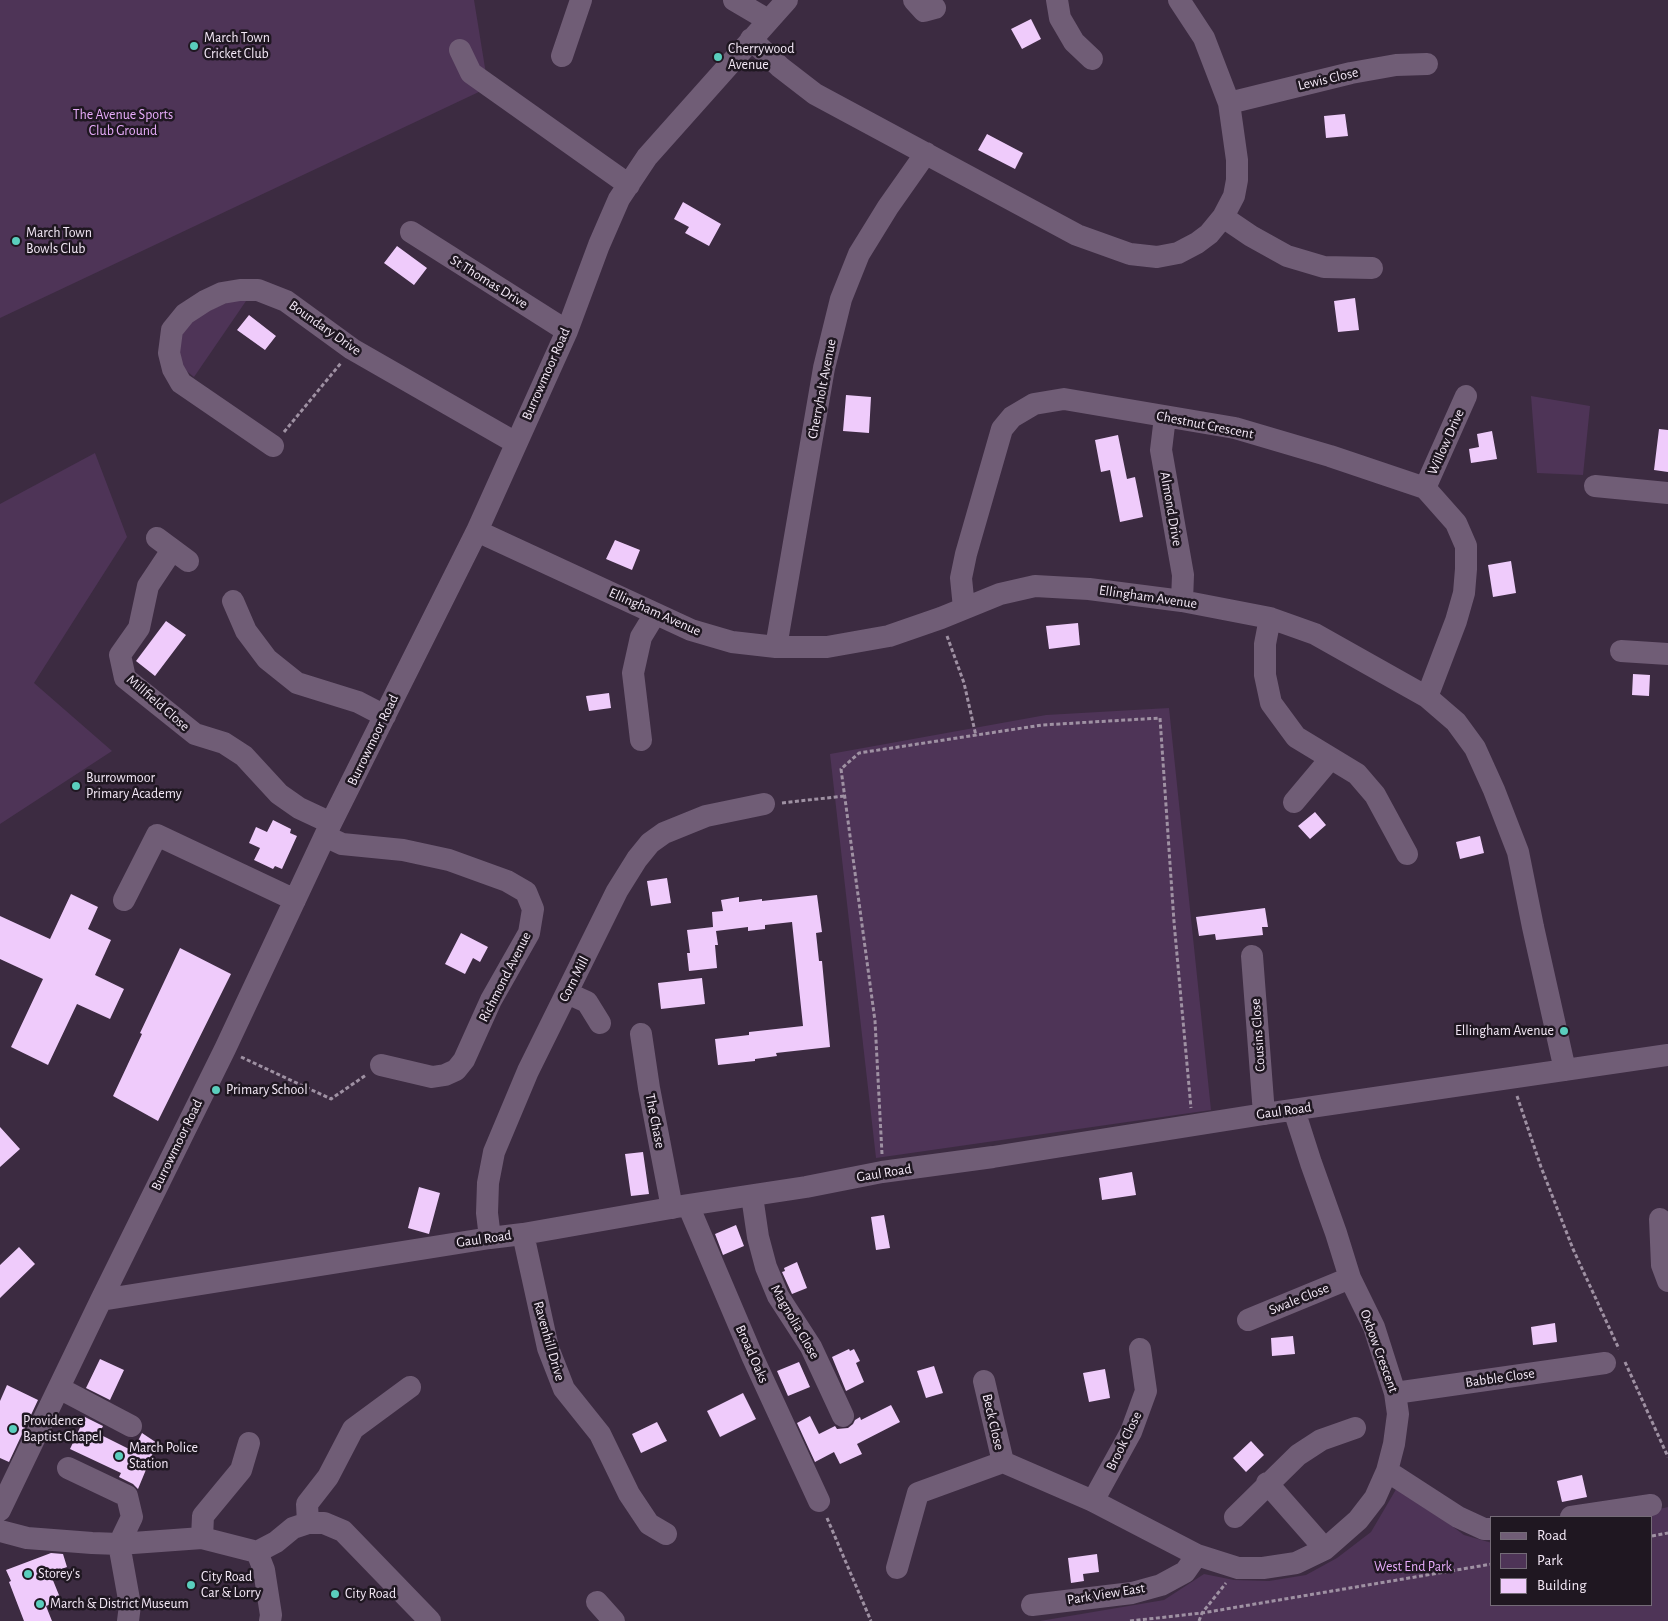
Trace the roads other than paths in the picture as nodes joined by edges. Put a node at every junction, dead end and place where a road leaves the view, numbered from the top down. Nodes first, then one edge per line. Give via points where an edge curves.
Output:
1 (581, 0) edge
2 (734, 0) edge
3 (786, 0) edge
4 (914, 0) edge
5 (1057, 0) edge
6 (1179, 0) edge
7 (936, 8) dead end
8 (768, 20) junction
9 (751, 39) junction
10 (460, 50) dead end
11 (562, 56) dead end
12 (1092, 59) dead end
13 (1427, 64) dead end
14 (1229, 102) junction
15 (926, 153) junction
16 (629, 184) junction
17 (1223, 217) junction
18 (411, 232) dead end
19 (1372, 268) dead end
20 (566, 331) junction
21 (1466, 396) dead end
22 (1165, 417) junction
23 (516, 443) junction
24 (273, 446) road end
25 (1595, 486) dead end
26 (1426, 488) junction
27 (1668, 494) edge
28 (476, 531) junction
29 (173, 550) dead end
30 (233, 601) dead end
31 (1182, 601) junction
32 (964, 608) junction
33 (655, 614) junction
34 (1270, 618) junction
35 (776, 647) junction
36 (1621, 651) dead end
37 (1668, 654) edge
38 (1427, 697) junction
39 (385, 716) junction
40 (641, 740) dead end
41 (1331, 758) junction
42 (1294, 802) dead end
43 (764, 804) road end
44 (328, 830) junction
45 (1408, 854) dead end
46 (124, 900) dead end
47 (295, 900) junction
48 (1252, 956) dead end
49 (567, 993) junction
50 (600, 1023) dead end
51 (641, 1034) dead end
52 (1668, 1054) edge
53 (381, 1065) road end
54 (1565, 1070) junction
55 (1294, 1110) junction
56 (1264, 1114) junction
57 (752, 1196) junction
58 (680, 1206) junction
59 (1660, 1219) dead end
60 (523, 1234) junction
61 (490, 1238) junction
62 (1350, 1278) junction
63 (1668, 1281) edge
64 (101, 1300) junction
65 (1248, 1320) dead end
66 (1140, 1349) dead end
67 (1605, 1363) dead end
68 (984, 1382) dead end
69 (410, 1387) dead end
70 (59, 1388) junction
71 (1395, 1393) junction
72 (843, 1416) dead end
73 (131, 1426) dead end
74 (1355, 1428) dead end
75 (249, 1443) dead end
76 (1003, 1462) junction
77 (68, 1468) dead end
78 (1387, 1471) junction
79 (1267, 1483) junction
80 (819, 1501) road end
81 (1093, 1501) junction
82 (2, 1504) edge
83 (1651, 1506) dead end
84 (1578, 1516) edge
85 (1235, 1517) dead end
86 (308, 1523) junction
87 (1490, 1529) edge
88 (0, 1530) edge
89 (666, 1534) dead end
90 (202, 1538) junction
91 (119, 1544) junction
92 (1325, 1549) junction
93 (257, 1552) junction
94 (1197, 1554) junction
95 (897, 1568) dead end
96 (597, 1602) dead end
97 (1032, 1605) dead end
98 (128, 1621) edge
99 (270, 1621) edge
100 (430, 1621) edge
101 (614, 1621) edge

1 - 11 street
2 - 8 street
3 - 8 street, Burrowmoor Road
4 - 7 street via 924,11
5 - 12 street via 1060,18 1074,42
6 - 14 street via 1204,38
8 - 9 street, Burrowmoor Road
9 - 15 street via 815,94
9 - 16 street, Burrowmoor Road via 647,157
10 - 16 street via 471,73
13 - 14 street, Lewis Close via 1396,65 1351,73
14 - 17 street via 1237,180 1234,196
15 - 17 street via 1077,235 1130,254 1157,257 1178,253 1209,234
15 - 35 street, Cherryholt Avenue via 860,254 841,299 824,368
16 - 20 street, Burrowmoor Road via 599,245
17 - 19 street via 1287,256 1324,267
18 - 20 street, St Thomas Drive
20 - 23 street, Burrowmoor Road
21 - 26 street, Willow Drive
22 - 26 street, Chestnut Crescent via 1235,428
22 - 31 street, Almond Drive via 1161,450 1182,575
22 - 32 street, Chestnut Crescent via 1064,399 1034,404 1012,417 1002,429 966,554 961,578
23 - 24 street, Boundary Drive via 352,348 286,301 258,290 222,293 185,314 172,330 169,353 174,369 181,382
23 - 28 street, Burrowmoor Road
25 - 27 street
26 - 38 street via 1456,523 1466,546 1464,593
28 - 33 street, Ellingham Avenue
28 - 39 street, Burrowmoor Road
29 - 44 street, Millfield Close via 148,586 139,628 120,655 125,678 195,734 224,743 244,756 279,794
30 - 39 street via 246,631 267,659 297,683 358,702
31 - 32 street, Ellingham Avenue via 1035,586 1000,594
31 - 34 street, Ellingham Avenue
32 - 35 street, Ellingham Avenue via 889,636 827,647
33 - 35 street, Ellingham Avenue via 691,630 732,642
33 - 40 street via 641,637 633,673
34 - 38 street, Ellingham Avenue via 1315,634
34 - 41 street via 1265,644 1265,675 1271,703 1296,737
36 - 37 street
38 - 54 street, Ellingham Avenue via 1456,722 1475,748 1518,852
39 - 44 street, Burrowmoor Road
41 - 42 street
41 - 45 street via 1358,774 1375,795
43 - 49 street, Corn Mill via 706,816 664,833 650,843 618,891
44 - 47 street, Burrowmoor Road
44 - 53 street, Richmond Avenue via 342,844 404,850 449,860 507,881 526,892 533,908 530,933 456,1070 432,1078
46 - 47 street via 157,835
47 - 64 street, Burrowmoor Road
48 - 56 street, Cousins Close
49 - 50 street via 587,1002
49 - 61 street, Corn Mill via 528,1071 494,1152 488,1183
51 - 58 street, The Chase via 649,1088
52 - 54 street, Gaul Road
54 - 55 street, Gaul Road
55 - 56 street, Gaul Road
55 - 62 street, Oxbow Crescent
56 - 57 street, Gaul Road via 882,1172
57 - 58 street, Gaul Road
57 - 72 street, Magnolia Close via 766,1267 778,1296 811,1347
58 - 60 street, Gaul Road
58 - 80 street, Broad Oaks
59 - 63 street via 1662,1265
60 - 61 street, Gaul Road
60 - 89 street, Ravenhill Drive via 548,1348 564,1389 600,1434 629,1494 649,1524
61 - 64 street, Gaul Road
62 - 65 street, Swale Close
62 - 71 street, Oxbow Crescent via 1374,1327
64 - 70 street, Burrowmoor Road
66 - 81 street, Brook Close via 1146,1391 1131,1432
67 - 71 street, Babble Close
68 - 76 street, Beck Close
69 - 86 street via 353,1429 328,1478 307,1504
70 - 73 street
70 - 82 street, Burrowmoor Road
71 - 78 street, Oxbow Crescent via 1398,1414
74 - 79 street via 1321,1440 1298,1455
75 - 90 street via 241,1470 203,1516
76 - 81 street, Oxbow Crescent
76 - 95 street via 918,1493
77 - 91 street via 126,1496 132,1517
78 - 87 street via 1458,1517
78 - 92 street, Oxbow Crescent via 1375,1498 1358,1520
79 - 85 street
79 - 92 street
81 - 94 street, Oxbow Crescent
83 - 84 street
86 - 93 street via 293,1528
86 - 100 street via 324,1523 343,1531
88 - 91 street via 27,1538
90 - 91 street
90 - 93 street
91 - 98 street via 130,1606
92 - 94 street, Oxbow Crescent via 1296,1563 1263,1568 1238,1568
93 - 99 street via 264,1570
94 - 97 street, Park View East via 1185,1572 1161,1585 1132,1593
96 - 101 street

